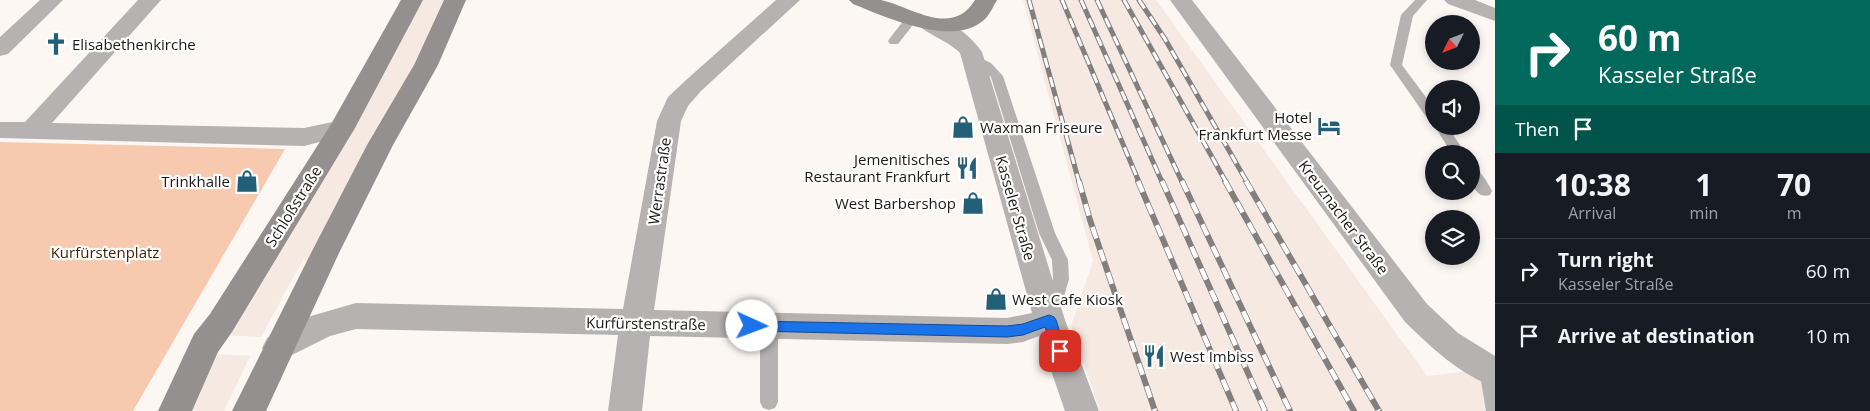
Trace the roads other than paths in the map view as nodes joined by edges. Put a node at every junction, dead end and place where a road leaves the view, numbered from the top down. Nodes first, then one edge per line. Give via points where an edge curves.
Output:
1 (52, 0) edge
2 (150, 0) edge
3 (412, 0) edge
4 (455, 0) edge
5 (789, 0) edge
6 (860, 0) edge
7 (986, 0) edge
8 (1181, 0) edge
9 (1420, 0) edge
10 (1455, 0) edge
11 (1495, 15) edge
12 (921, 21) junction
13 (894, 41) dead end
14 (0, 49) edge
15 (1425, 105) edge
16 (342, 128) junction
17 (0, 130) edge
18 (30, 131) junction
19 (1480, 184) edge
20 (1485, 191) dead end
21 (1049, 320) junction
22 (637, 322) junction
23 (769, 327) junction
24 (278, 348) junction
25 (1491, 371) edge
26 (768, 402) dead end
27 (175, 411) edge
28 (249, 411) edge
29 (625, 411) edge
30 (1082, 411) edge
31 (1495, 411) edge

1 - 14 street
2 - 18 street
3 - 16 street, Schloßstraße
4 - 24 street via 426,65 380,145
5 - 22 street, Werrastraße via 677,103 667,130
6 - 12 street
7 - 12 street via 981,11 967,21 952,25
8 - 25 street, Kreuznacher Straße via 1416,313 1447,342
9 - 15 lane via 1407,15 1396,65
10 - 11 street
12 - 13 lane
12 - 21 street, Kasseler Straße via 960,40 974,59
16 - 18 street via 304,137
16 - 27 street, Schloßstraße via 221,324 205,344
17 - 18 street
19 - 20 lane
21 - 23 street, Kurfürstenstraße via 1023,330 1007,331
21 - 30 street, Kasseler Straße
22 - 23 street, Kurfürstenstraße
22 - 24 street, Kurfürstenstraße via 356,316 322,324
22 - 29 street, Werrastraße
23 - 26 lane
24 - 28 street
25 - 31 lane

